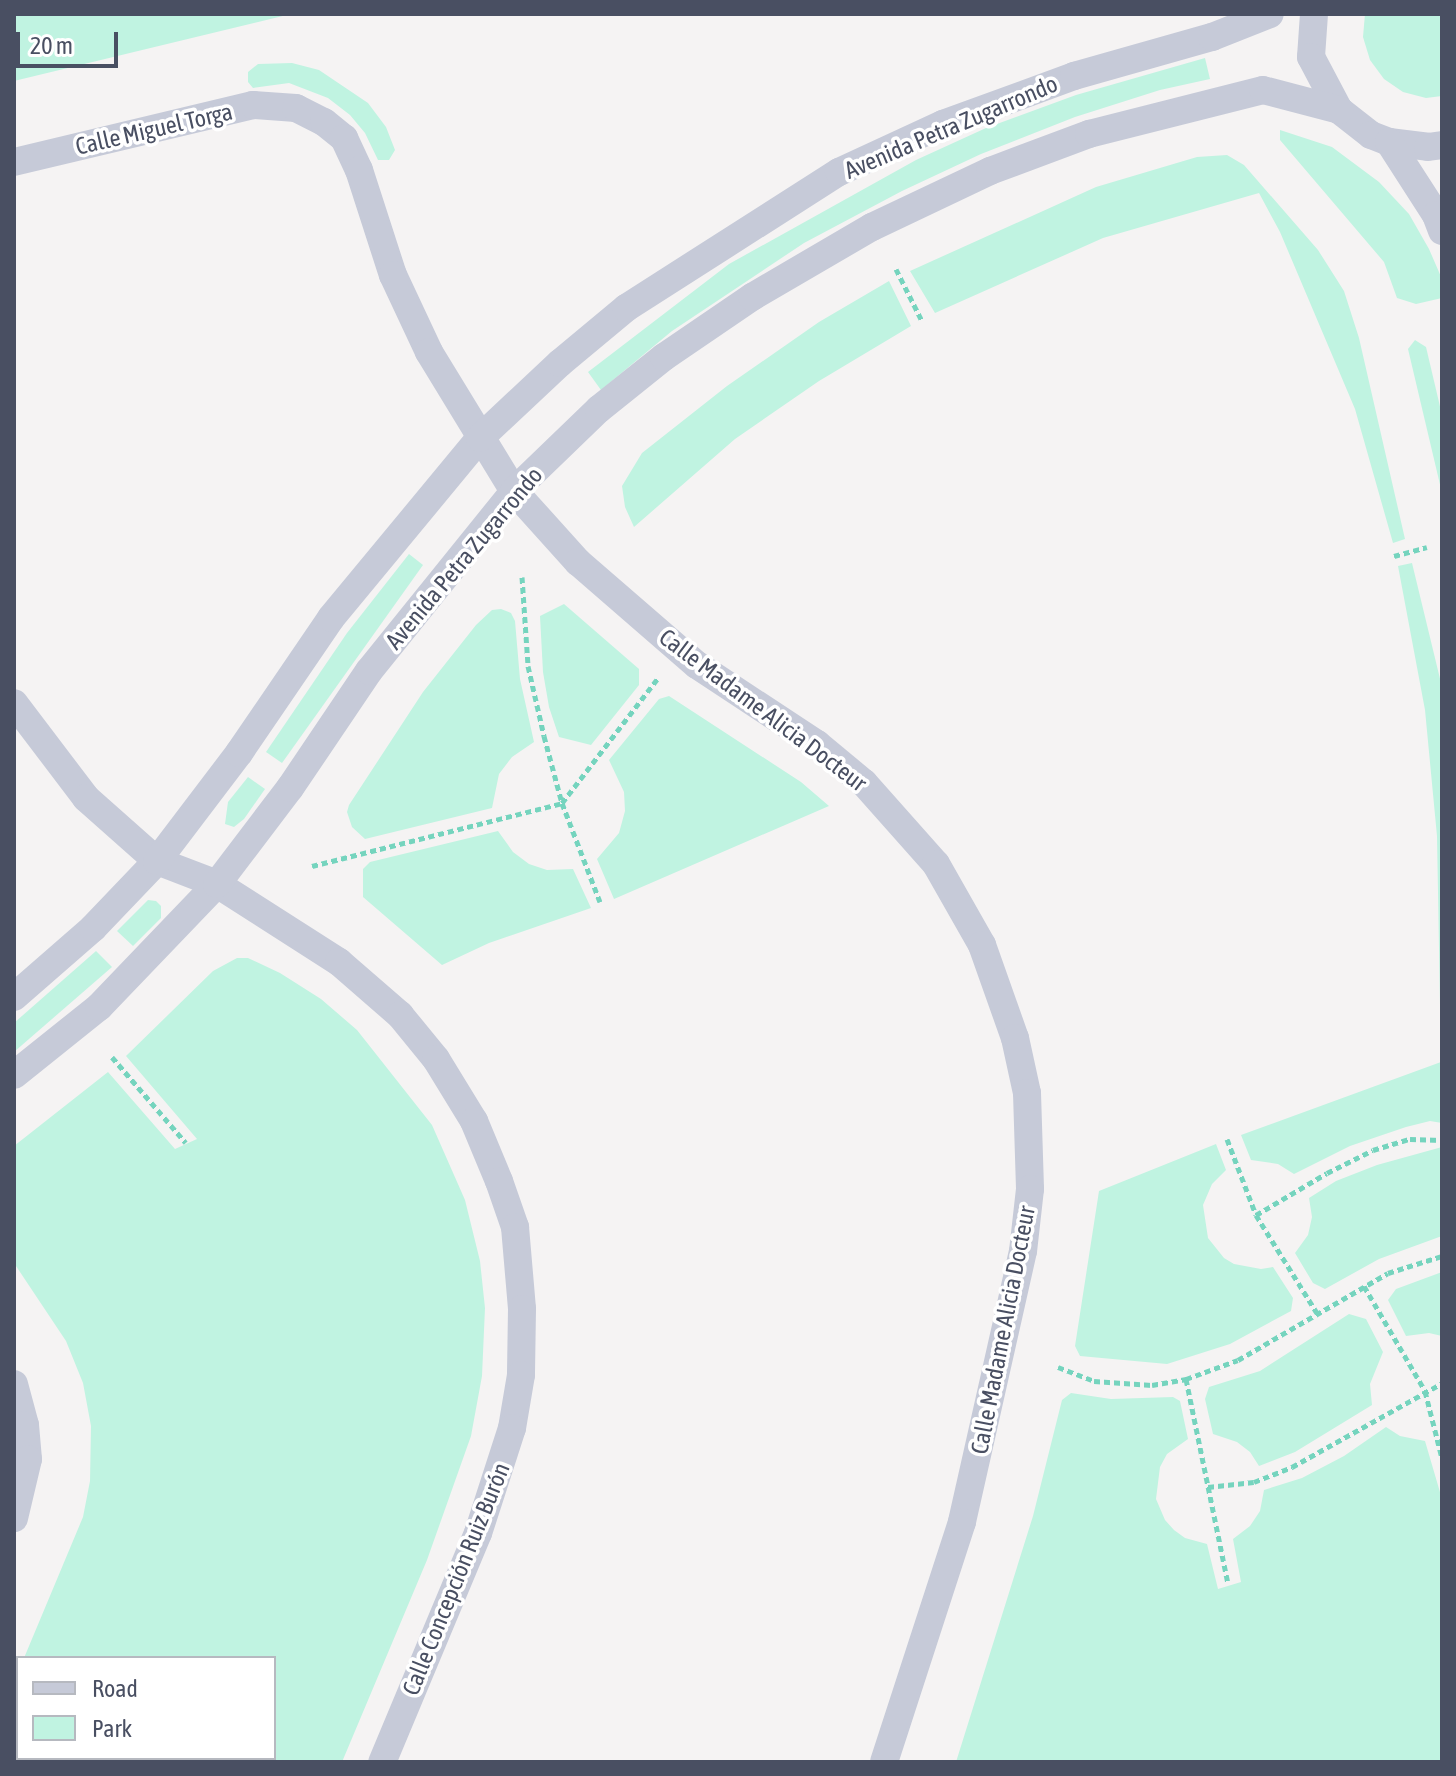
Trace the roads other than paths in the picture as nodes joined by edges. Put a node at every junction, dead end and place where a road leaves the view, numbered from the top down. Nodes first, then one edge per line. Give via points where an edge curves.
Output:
1 (1270, 14) edge
2 (1314, 14) edge
3 (296, 108) joint
4 (1339, 110) junction
5 (1389, 142) junction
6 (1442, 145) edge
7 (14, 162) edge
8 (1442, 231) edge
9 (480, 438) junction
10 (514, 491) junction
11 (14, 703) edge
12 (157, 861) junction
13 (217, 884) junction
14 (14, 997) edge
15 (14, 1075) edge
16 (14, 1384) edge
17 (14, 1518) edge
18 (382, 1762) edge
19 (884, 1762) edge

1 - 9 street, Avenida Petra Zugarrondo via 943,124 839,172 626,308
2 - 4 street via 1311,57
3 - 7 street, Calle Miguel Torga via 253,105
3 - 9 street, Calle Madame Alicia Docteur via 344,138 393,275 429,352
4 - 5 street
4 - 10 street, Avenida Petra Zugarrondo via 1263,90 1089,134 990,171 872,227 752,297 599,409
5 - 6 street
5 - 8 street
9 - 10 street, Calle Madame Alicia Docteur
9 - 12 street, Avenida Petra Zugarrondo via 331,618
10 - 13 street, Avenida Petra Zugarrondo via 369,671
10 - 19 street, Calle Madame Alicia Docteur via 578,562 697,665 817,744 864,783 936,864 982,945 1015,1038 1027,1093 1030,1144 1023,1251 962,1522
11 - 12 street, Calle Concepción Ruiz Burón via 86,798
12 - 13 street, Calle Concepción Ruiz Burón
12 - 14 street, Avenida Petra Zugarrondo via 93,928
13 - 15 street, Avenida Petra Zugarrondo via 99,1007
13 - 18 street, Calle Concepción Ruiz Burón via 339,962 400,1015 436,1059 474,1121 515,1227 522,1309 521,1375 512,1428 478,1533
16 - 17 street via 28,1459

